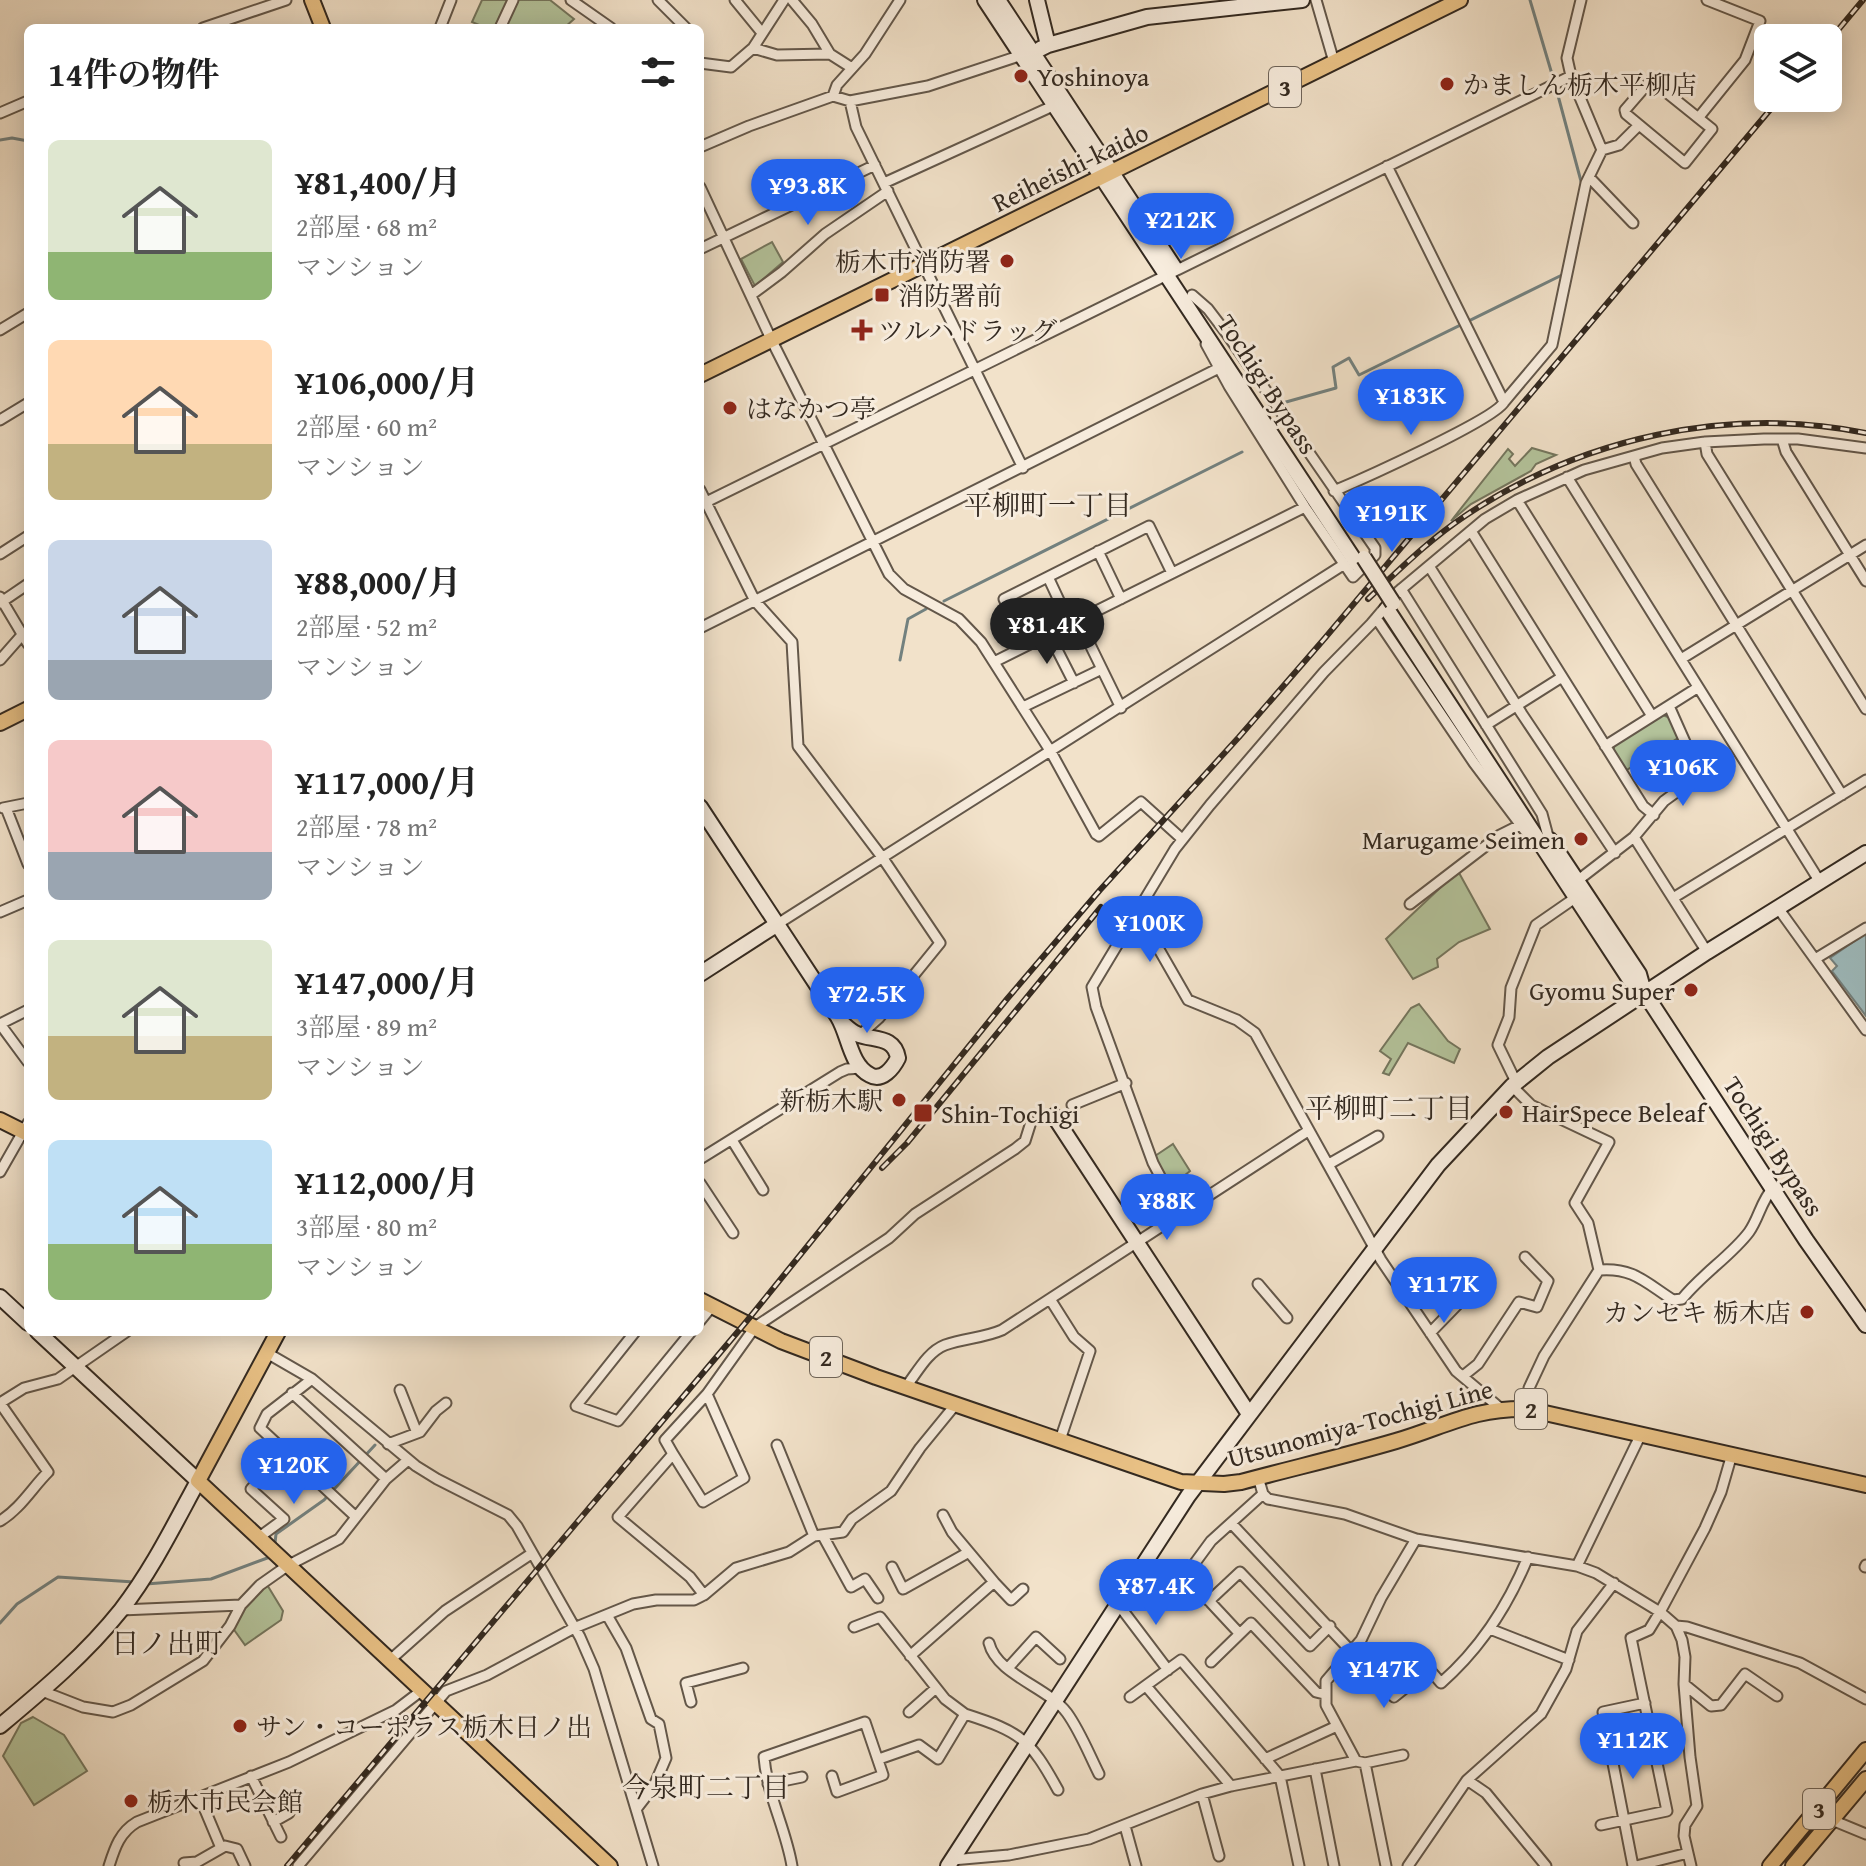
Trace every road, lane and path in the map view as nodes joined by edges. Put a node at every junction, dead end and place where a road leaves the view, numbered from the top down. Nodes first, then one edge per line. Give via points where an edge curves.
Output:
1 (286, 0) edge
2 (312, 0) edge
3 (451, 0) edge
4 (513, 0) edge
5 (571, 0) edge
6 (658, 0) edge
7 (735, 0) edge
8 (784, 0) edge
9 (792, 0) edge
10 (900, 0) edge
11 (985, 0) edge
12 (998, 0) edge
13 (1037, 0) edge
14 (1302, 0) edge
15 (1316, 0) edge
16 (1458, 0) edge
17 (1581, 0) edge
18 (1707, 0) edge
19 (220, 24) edge
20 (321, 24) edge
21 (442, 24) edge
22 (502, 24) edge
23 (605, 24) edge
24 (682, 24) edge
25 (762, 33) junction
26 (1048, 45) junction
27 (753, 48) junction
28 (830, 54) junction
29 (1027, 54) junction
30 (1334, 62) junction
31 (704, 64) edge
32 (852, 68) junction
33 (1571, 76) junction
34 (833, 96) junction
35 (850, 101) junction
36 (24, 103) edge
37 (1055, 105) junction
38 (0, 113) edge
39 (1699, 117) junction
40 (1638, 126) junction
41 (704, 145) edge
42 (1602, 150) junction
43 (875, 165) junction
44 (1387, 166) junction
45 (1108, 176) junction
46 (1589, 177) junction
47 (886, 187) junction
48 (704, 196) edge
49 (1633, 223) dead end
50 (724, 239) junction
51 (704, 247) edge
52 (925, 265) junction
53 (1172, 272) junction
54 (751, 295) junction
55 (1192, 295) junction
56 (24, 315) edge
57 (0, 330) edge
58 (772, 341) junction
59 (1222, 367) junction
60 (975, 369) junction
61 (704, 373) edge
62 (1504, 402) junction
63 (24, 405) edge
64 (0, 420) edge
65 (1782, 439) junction
66 (1705, 442) junction
67 (823, 444) junction
68 (1866, 448) edge
69 (1634, 456) junction
70 (1023, 468) junction
71 (1567, 477) junction
72 (1334, 491) junction
73 (1517, 500) junction
74 (704, 504) edge
75 (704, 506) edge
76 (1305, 507) junction
77 (1471, 531) junction
78 (24, 539) edge
79 (871, 543) junction
80 (1866, 545) edge
81 (1098, 551) junction
82 (0, 554) edge
83 (1850, 555) junction
84 (1355, 563) junction
85 (1429, 566) junction
86 (1172, 573) junction
87 (1048, 577) junction
88 (1866, 581) edge
89 (24, 587) edge
90 (1401, 589) junction
91 (1792, 591) junction
92 (1121, 599) junction
93 (1, 601) edge
94 (755, 601) junction
95 (1385, 610) junction
96 (1074, 622) junction
97 (1736, 625) junction
98 (704, 626) edge
99 (1049, 634) junction
100 (22, 635) junction
101 (24, 638) edge
102 (1027, 645) junction
103 (1681, 659) junction
104 (0, 660) edge
105 (994, 662) junction
106 (1102, 669) junction
107 (1562, 677) junction
108 (1074, 683) junction
109 (1697, 688) junction
110 (1517, 706) junction
111 (1669, 706) junction
112 (1023, 707) junction
113 (1121, 708) junction
114 (1866, 709) edge
115 (24, 711) edge
116 (1652, 716) junction
117 (0, 723) edge
118 (1486, 725) junction
119 (1605, 746) junction
120 (1051, 752) junction
121 (1866, 780) edge
122 (1842, 795) junction
123 (24, 804) edge
124 (3, 808) edge
125 (704, 813) edge
126 (1654, 815) junction
127 (1520, 825) junction
128 (1785, 830) junction
129 (1634, 837) junction
130 (1182, 839) junction
131 (1547, 846) junction
132 (1615, 853) junction
133 (1866, 853) edge
134 (24, 855) edge
135 (882, 857) junction
136 (1577, 881) junction
137 (1820, 882) junction
138 (1575, 898) junction
139 (1673, 898) junction
140 (24, 902) edge
141 (1410, 904) dead end
142 (1778, 908) junction
143 (1137, 911) junction
144 (0, 912) edge
145 (776, 925) junction
146 (1866, 928) edge
147 (1707, 952) junction
148 (1815, 959) junction
149 (704, 971) edge
150 (1644, 992) junction
151 (24, 1012) edge
152 (879, 1018) junction
153 (841, 1022) junction
154 (0, 1024) edge
155 (1866, 1030) edge
156 (860, 1035) junction
157 (881, 1037) junction
158 (852, 1048) junction
159 (24, 1057) edge
160 (861, 1068) junction
161 (840, 1072) junction
162 (1126, 1083) junction
163 (1514, 1084) junction
164 (1072, 1105) dead end
165 (1054, 1116) dead end
166 (0, 1120) edge
167 (1031, 1122) dead end
168 (24, 1128) edge
169 (1308, 1131) junction
170 (24, 1132) edge
171 (1378, 1136) dead end
172 (732, 1140) junction
173 (704, 1157) edge
174 (1329, 1164) junction
175 (0, 1172) edge
176 (1773, 1188) junction
177 (704, 1189) edge
178 (763, 1190) dead end
179 (1180, 1214) junction
180 (733, 1233) dead end
181 (1136, 1243) junction
182 (1375, 1249) junction
183 (1525, 1257) dead end
184 (1599, 1270) junction
185 (1258, 1284) dead end
186 (0, 1297) edge
187 (1050, 1299) junction
188 (707, 1302) edge
189 (1459, 1303) dead end
190 (1287, 1318) dead end
191 (24, 1319) edge
192 (1866, 1325) edge
193 (755, 1327) junction
194 (1430, 1333) junction
195 (43, 1336) edge
196 (120, 1336) edge
197 (276, 1336) edge
198 (632, 1336) edge
199 (688, 1336) edge
200 (267, 1353) junction
201 (77, 1366) junction
202 (1463, 1376) junction
203 (312, 1379) junction
204 (905, 1388) junction
205 (400, 1390) dead end
206 (292, 1393) junction
207 (707, 1394) junction
208 (0, 1403) edge
209 (446, 1403) dead end
210 (956, 1404) junction
211 (1500, 1408) junction
212 (1527, 1409) junction
213 (1249, 1414) junction
214 (417, 1433) junction
215 (1641, 1434) junction
216 (1060, 1440) junction
217 (388, 1444) junction
218 (777, 1445) dead end
219 (285, 1451) junction
220 (673, 1454) junction
221 (1732, 1454) junction
222 (408, 1460) junction
223 (1258, 1477) junction
224 (386, 1479) junction
225 (198, 1481) junction
226 (1198, 1482) junction
227 (1866, 1485) edge
228 (1263, 1494) junction
229 (943, 1515) dead end
230 (356, 1517) junction
231 (0, 1521) edge
232 (1231, 1523) junction
233 (819, 1536) junction
234 (258, 1538) junction
235 (1416, 1539) junction
236 (969, 1552) junction
237 (531, 1554) junction
238 (1528, 1557) junction
239 (279, 1558) junction
240 (1577, 1566) junction
241 (892, 1567) dead end
242 (1186, 1576) junction
243 (994, 1582) junction
244 (1614, 1583) junction
245 (1023, 1589) dead end
246 (704, 1595) junction
247 (1170, 1597) dead end
248 (878, 1598) dead end
249 (1209, 1601) junction
250 (1118, 1604) junction
251 (241, 1605) junction
252 (121, 1610) junction
253 (1660, 1612) junction
254 (607, 1615) junction
255 (1330, 1626) junction
256 (1676, 1626) junction
257 (854, 1627) dead end
258 (574, 1628) junction
259 (1490, 1629) junction
260 (1239, 1633) junction
261 (989, 1643) dead end
262 (1352, 1649) junction
263 (910, 1656) junction
264 (1060, 1659) dead end
265 (1569, 1660) junction
266 (389, 1661) junction
267 (1211, 1662) dead end
268 (743, 1668) dead end
269 (1008, 1668) junction
270 (1168, 1670) junction
271 (1684, 1684) junction
272 (1146, 1686) junction
273 (936, 1688) junction
274 (42, 1691) junction
275 (421, 1691) junction
276 (1324, 1694) junction
277 (1777, 1696) dead end
278 (1130, 1697) dead end
279 (1866, 1699) edge
280 (1056, 1701) junction
281 (434, 1702) junction
282 (691, 1702) dead end
283 (1645, 1703) junction
284 (909, 1712) dead end
285 (965, 1714) junction
286 (0, 1726) edge
287 (1337, 1726) junction
288 (1028, 1743) junction
289 (1866, 1750) edge
290 (1403, 1755) dead end
291 (879, 1759) junction
292 (1265, 1759) junction
293 (1361, 1762) junction
294 (1315, 1769) junction
295 (1099, 1774) dead end
296 (251, 1776) junction
297 (832, 1776) dead end
298 (1280, 1776) junction
299 (802, 1777) dead end
300 (1866, 1779) edge
301 (1467, 1780) junction
302 (768, 1784) junction
303 (1231, 1786) junction
304 (1058, 1790) dead end
305 (1202, 1794) junction
306 (200, 1798) junction
307 (637, 1808) junction
308 (289, 1813) dead end
309 (1815, 1813) junction
310 (1624, 1820) junction
311 (1832, 1820) junction
312 (273, 1822) junction
313 (1601, 1825) dead end
314 (1125, 1826) junction
315 (1866, 1834) edge
316 (281, 1837) dead end
317 (221, 1848) junction
318 (1688, 1853) junction
319 (1219, 1856) dead end
320 (184, 1863) dead end
321 (948, 1864) edge
322 (109, 1866) edge
323 (245, 1866) edge
324 (298, 1866) edge
325 (610, 1866) edge
326 (653, 1866) edge
327 (792, 1866) edge
328 (1136, 1866) edge
329 (1299, 1866) edge
330 (1334, 1866) edge
331 (1386, 1866) edge
332 (1408, 1866) edge
333 (1546, 1866) edge
334 (1635, 1866) edge
335 (1691, 1866) edge
336 (1770, 1866) edge
337 (1793, 1866) edge

1 - 19 street
2 - 20 main road
3 - 21 street
4 - 22 street
5 - 23 street
6 - 24 street
7 - 25 street
8 - 25 street
9 - 28 street
10 - 32 street
11 - 29 main road, Tochigi Bypass
12 - 29 main road, Tochigi Bypass
13 - 26 main road
14 - 26 main road via 1147,17
15 - 30 street
16 - 30 main road, Reiheishi-kaido / 3
17 - 33 street via 1567,58
18 - 39 street via 1760,21 1745,60
25 - 27 street
26 - 29 main road
27 - 28 street via 777,55
27 - 31 street via 731,67
28 - 32 street
29 - 35 street via 928,86
29 - 37 main road, Tochigi Bypass
29 - 45 main road, Tochigi Bypass
30 - 45 main road, Reiheishi-kaido / 3
32 - 34 street
33 - 42 street
33 - 44 street
34 - 35 street
34 - 41 street
35 - 43 street
36 - 38 street
37 - 45 main road, Tochigi Bypass
37 - 47 street
39 - 40 street via 1651,80 1625,110
39 - 40 street via 1711,133 1685,163
40 - 42 street via 1619,145
42 - 46 street
43 - 47 street
43 - 50 street
44 - 53 street
44 - 62 street
45 - 52 main road, Reiheishi-kaido / 3
45 - 53 main road, Tochigi Bypass
46 - 49 street
46 - 62 street via 1552,345
47 - 52 street
47 - 54 street
48 - 50 street
50 - 51 street
50 - 54 street
52 - 58 main road, Reiheishi-kaido / 3
52 - 60 street
53 - 55 main road, Tochigi Bypass
53 - 59 main road, Tochigi Bypass
53 - 60 street
54 - 58 street
55 - 72 street via 1227,334
55 - 84 main road, Tochigi Bypass
56 - 57 street
58 - 61 main road, Reiheishi-kaido / 3
58 - 67 street
59 - 70 street
59 - 76 street
59 - 84 main road, Tochigi Bypass
60 - 67 street
60 - 70 street
62 - 72 street via 1501,409
63 - 64 street
65 - 66 street
65 - 68 street
65 - 83 street
66 - 69 street
66 - 91 street via 1707,454
67 - 74 street
67 - 79 street
69 - 71 street
69 - 97 street
70 - 79 street
71 - 73 street
71 - 103 street
72 - 84 street via 1376,552 1353,577
73 - 77 street
73 - 116 street
75 - 94 street
76 - 84 street
76 - 86 street
77 - 85 street
77 - 107 street
78 - 82 street
79 - 94 street
79 - 105 street via 898,584 959,619
80 - 83 street
81 - 86 street via 1149,526
81 - 87 street
81 - 92 street
83 - 88 street
83 - 91 street
84 - 95 main road, Tochigi Bypass
84 - 113 street
85 - 90 street
85 - 110 street
86 - 92 street
87 - 96 street
87 - 102 street via 1004,599
89 - 93 street
90 - 95 street
90 - 118 street
91 - 97 street
91 - 114 street
92 - 96 street
93 - 100 street
94 - 98 street
94 - 135 street via 792,642 798,746
95 - 127 street via 1474,763
95 - 130 street via 1324,672
95 - 131 main road, Tochigi Bypass
96 - 99 street
96 - 106 street
97 - 103 street
97 - 122 street
99 - 102 street
99 - 108 street
100 - 101 street
100 - 104 street
102 - 105 street
103 - 109 street
105 - 112 street
106 - 108 street
106 - 113 street
107 - 110 street
107 - 119 street
108 - 112 street
109 - 111 street
109 - 128 street
110 - 118 street
110 - 132 street
111 - 116 street
111 - 126 street via 1698,772
112 - 120 street
113 - 120 street
115 - 117 main road
116 - 119 street
118 - 131 street via 1542,814
119 - 126 street
120 - 130 street via 1099,836 1141,802
120 - 135 street
121 - 122 street
122 - 128 street
123 - 124 street
124 - 134 street
125 - 145 main road
126 - 129 street
127 - 131 street
127 - 141 street
128 - 137 street
128 - 139 street
129 - 132 street
129 - 139 street
130 - 143 street
131 - 136 main road, Tochigi Bypass
131 - 138 main road, Tochigi Bypass
132 - 136 street
133 - 137 main road
135 - 145 street
135 - 152 street via 940,943
136 - 150 main road, Tochigi Bypass via 1639,974
137 - 142 main road
138 - 150 main road, Tochigi Bypass via 1630,980
138 - 163 street via 1536,925 1511,988 1509,1017 1498,1045
139 - 147 street
140 - 144 street
142 - 147 main road
142 - 148 street
143 - 162 street via 1104,975 1092,987
143 - 169 street via 1188,1000 1255,1033
145 - 149 main road
145 - 153 main road
146 - 148 street
147 - 150 main road
148 - 155 street
150 - 163 main road
150 - 176 main road, Tochigi Bypass
151 - 154 street
152 - 156 street
152 - 157 street
153 - 156 main road
153 - 158 main road
154 - 159 street
156 - 157 main road
157 - 160 main road via 898,1053 896,1062 881,1077
158 - 160 main road
158 - 161 street
160 - 161 street
161 - 172 street
162 - 164 street
162 - 179 street via 1153,1163
163 - 182 main road via 1438,1165
163 - 184 street via 1531,1105 1609,1142 1575,1203 1588,1223
165 - 181 main road
166 - 168 main road
167 - 193 street via 1027,1137 1015,1149
169 - 174 street
169 - 179 street
170 - 175 street
171 - 174 street
172 - 173 street
172 - 178 street
174 - 182 street
176 - 184 street via 1749,1231 1682,1299 1673,1300 1629,1271
176 - 192 main road, Tochigi Bypass
177 - 180 street
179 - 181 street
181 - 187 street
181 - 213 main road
182 - 194 street
182 - 213 main road
183 - 202 street via 1548,1281 1537,1307 1519,1302 1478,1364
184 - 212 street via 1544,1356 1529,1388
185 - 190 street
186 - 191 main road
187 - 204 street via 988,1337 939,1349
187 - 216 street via 1074,1337 1090,1351
188 - 193 main road, Utsunomiya-Tochigi Line / 2
189 - 194 street
193 - 204 main road, Utsunomiya-Tochigi Line / 2
193 - 207 street
194 - 202 street
195 - 201 main road
196 - 201 street
197 - 200 main road
198 - 199 street via 576,1406 618,1421
200 - 203 street
200 - 225 main road
201 - 208 street
201 - 225 main road
202 - 211 street
203 - 206 street
203 - 217 street
204 - 210 main road, Utsunomiya-Tochigi Line / 2
205 - 214 street
206 - 219 street via 267,1414 260,1428
206 - 224 street
207 - 220 street via 665,1440
207 - 220 street via 744,1478 703,1502
208 - 231 street via 48,1472 14,1513
209 - 214 street
210 - 216 main road, Utsunomiya-Tochigi Line / 2
210 - 233 street via 891,1491 852,1519 843,1532
211 - 212 main road, Utsunomiya-Tochigi Line / 2
211 - 223 main road, Utsunomiya-Tochigi Line / 2
212 - 215 main road, Utsunomiya-Tochigi Line / 2
213 - 226 main road
214 - 217 street
215 - 221 main road, Utsunomiya-Tochigi Line / 2
215 - 240 street
216 - 226 main road, Utsunomiya-Tochigi Line / 2 via 1181,1482
217 - 222 street
218 - 233 street
219 - 230 street
219 - 234 street via 251,1489 284,1519
220 - 246 street via 618,1517
221 - 227 main road, Utsunomiya-Tochigi Line / 2
221 - 253 street via 1701,1537
222 - 224 street
222 - 237 street via 508,1515
223 - 226 main road, Utsunomiya-Tochigi Line / 2 via 1224,1484
223 - 228 street
224 - 230 street
225 - 234 main road
225 - 252 main road
226 - 250 main road
228 - 232 street
228 - 235 street
229 - 236 street
230 - 239 street via 339,1539
232 - 242 street
232 - 255 street
233 - 246 street via 789,1552 736,1568
233 - 248 street via 851,1587 865,1579
234 - 239 main road
235 - 238 street
235 - 262 street
236 - 241 street via 903,1589
236 - 243 street
237 - 258 street
237 - 266 street via 445,1611
238 - 240 street
238 - 259 street
239 - 251 street
239 - 266 main road
240 - 244 street
242 - 247 street
242 - 249 street
243 - 245 street via 1011,1600
243 - 263 street
244 - 253 street
244 - 265 street via 1577,1631
246 - 254 street via 633,1604
249 - 255 street via 1240,1572 1310,1646
249 - 260 street
250 - 270 street
250 - 280 main road
251 - 252 street
251 - 274 street via 203,1661 125,1709 83,1707
252 - 274 main road
253 - 256 street
253 - 283 street via 1649,1630 1631,1638
254 - 258 street
254 - 307 street via 626,1648 651,1719 659,1724 666,1758
255 - 262 street
256 - 271 street via 1685,1657
256 - 279 street via 1800,1663
257 - 263 street via 880,1617
258 - 281 street via 487,1675 454,1686
258 - 307 street via 594,1669
259 - 262 street via 1441,1683 1429,1669 1394,1697
259 - 265 street
260 - 267 street
260 - 276 street via 1251,1623 1316,1692
261 - 269 street
262 - 276 street via 1326,1681
263 - 273 street
264 - 269 street via 1036,1637
265 - 301 street via 1534,1723
266 - 275 main road
268 - 282 street via 686,1683
269 - 280 street
270 - 272 street
270 - 292 street via 1181,1660
271 - 277 street via 1711,1706 1721,1705 1745,1674
271 - 318 street via 1697,1806 1685,1825
272 - 278 street
272 - 303 street
273 - 284 street
273 - 285 street
274 - 286 main road
275 - 281 main road
275 - 296 street via 396,1710
276 - 287 street
280 - 288 main road
280 - 295 street
281 - 324 street
281 - 325 main road
283 - 310 street via 1603,1712
283 - 310 street via 1667,1811
285 - 288 street via 1001,1725
285 - 291 street via 938,1759 919,1745
287 - 292 street
287 - 293 street
288 - 304 street
288 - 321 main road
289 - 309 main road, 3
290 - 293 street
291 - 297 street via 883,1775 872,1780 837,1792
291 - 302 street via 865,1722 764,1757
292 - 298 street
293 - 294 street
293 - 331 street
294 - 298 street
294 - 330 street
296 - 306 street
296 - 312 street
298 - 303 street
298 - 329 street
299 - 302 street
300 - 311 main road, 3
301 - 332 street
301 - 333 street via 1486,1793
302 - 327 street
303 - 305 street
305 - 314 street
305 - 319 street
306 - 317 street
306 - 322 street via 125,1829
307 - 326 street
308 - 312 street
309 - 311 street
309 - 336 main road, 3
310 - 313 street
310 - 334 street
311 - 315 street
311 - 337 main road, 3
312 - 316 street
314 - 321 street via 1089,1839
314 - 328 street
317 - 320 street
317 - 323 street via 237,1849
318 - 334 street
318 - 335 street

